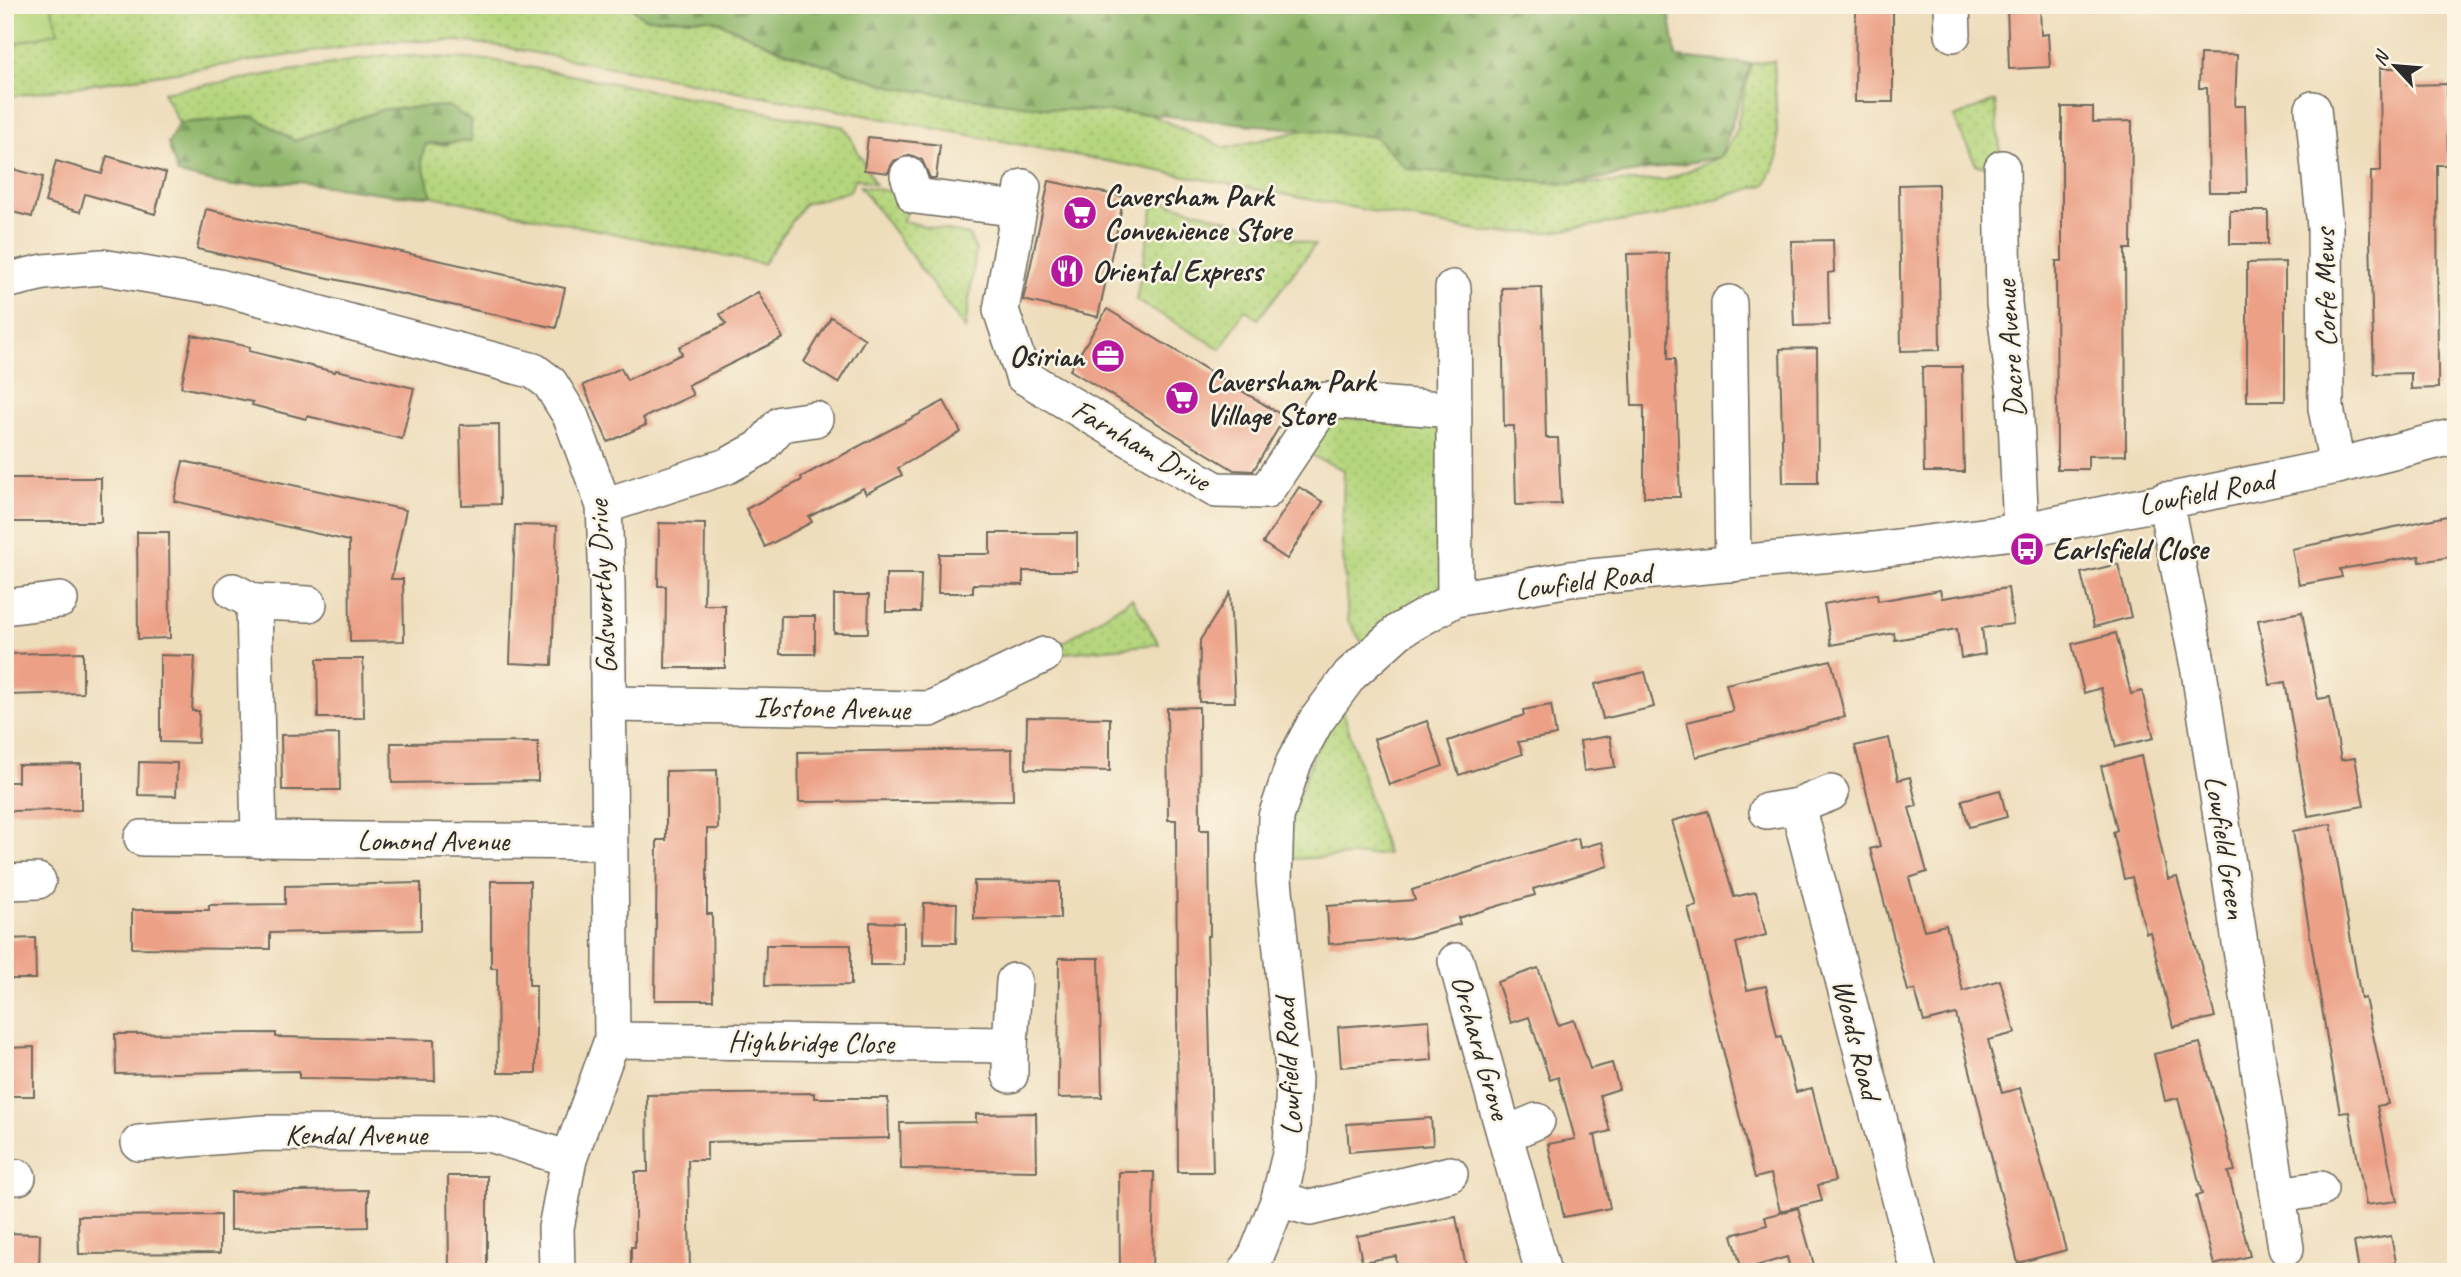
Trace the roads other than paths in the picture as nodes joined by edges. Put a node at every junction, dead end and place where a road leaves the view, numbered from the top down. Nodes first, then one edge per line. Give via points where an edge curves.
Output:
1 (2313, 109) dead end
2 (2002, 167) dead end
3 (908, 175) dead end
4 (5, 281) edge
5 (1453, 288) dead end
6 (1729, 303) dead end
7 (1452, 410) junction
8 (815, 419) dead end
9 (2456, 436) edge
10 (2337, 466) junction
11 (2165, 500) junction
12 (604, 506) junction
13 (2021, 531) junction
14 (1733, 564) junction
15 (1455, 599) junction
16 (60, 600) dead end
17 (309, 604) dead end
18 (5, 607) edge
19 (1044, 655) dead end
20 (608, 704) junction
21 (1830, 793) dead end
22 (142, 838) dead end
23 (259, 840) junction
24 (608, 842) junction
25 (1456, 961) dead end
26 (1014, 981) dead end
27 (612, 1040) junction
28 (139, 1143) dead end
29 (569, 1159) junction
30 (1450, 1174) dead end
31 (2320, 1189) dead end
32 (2278, 1195) junction
33 (1279, 1199) junction
34 (2286, 1248) dead end
35 (558, 1272) edge
36 (1246, 1272) edge
37 (1543, 1272) edge
38 (1919, 1272) edge

1 - 10 street, Corfe Mews via 2325,227 2326,408
2 - 13 street, Dacre Avenue via 2004,303 2015,395
3 - 7 street, Farnham Drive via 915,196 1021,198 1001,310 1023,376 1216,491 1266,491 1327,400
4 - 12 street, Galsworthy Drive via 102,267 219,287 534,371 550,383 571,417
5 - 7 street
6 - 14 street
7 - 15 street
8 - 12 street via 781,424 760,448 727,466
9 - 10 street, Lowfield Road
10 - 11 street, Lowfield Road
11 - 13 street, Lowfield Road
11 - 32 street, Lowfield Green via 2199,671
12 - 20 street, Galsworthy Drive
13 - 14 street, Lowfield Road
14 - 15 street, Lowfield Road via 1570,579
15 - 33 street, Lowfield Road via 1399,631 1350,675 1310,731 1276,817 1274,880 1293,1079 1291,1150
16 - 18 street
17 - 23 street via 243,596
19 - 20 street, Ibstone Avenue via 930,709
20 - 24 street, Galsworthy Drive
21 - 38 street, Woods Road via 1782,808
22 - 23 street, Lomond Avenue
23 - 24 street, Lomond Avenue
24 - 27 street, Galsworthy Drive
25 - 37 street, Orchard Grove via 1521,1128
26 - 27 street, Highbridge Close via 1010,1060
27 - 29 street, Galsworthy Drive
28 - 29 street, Kendal Avenue via 264,1133 489,1135
29 - 35 street, Galsworthy Drive via 556,1228
30 - 33 street via 1310,1208
31 - 32 street
32 - 34 street, Lowfield Green
33 - 36 street, Lowfield Road

